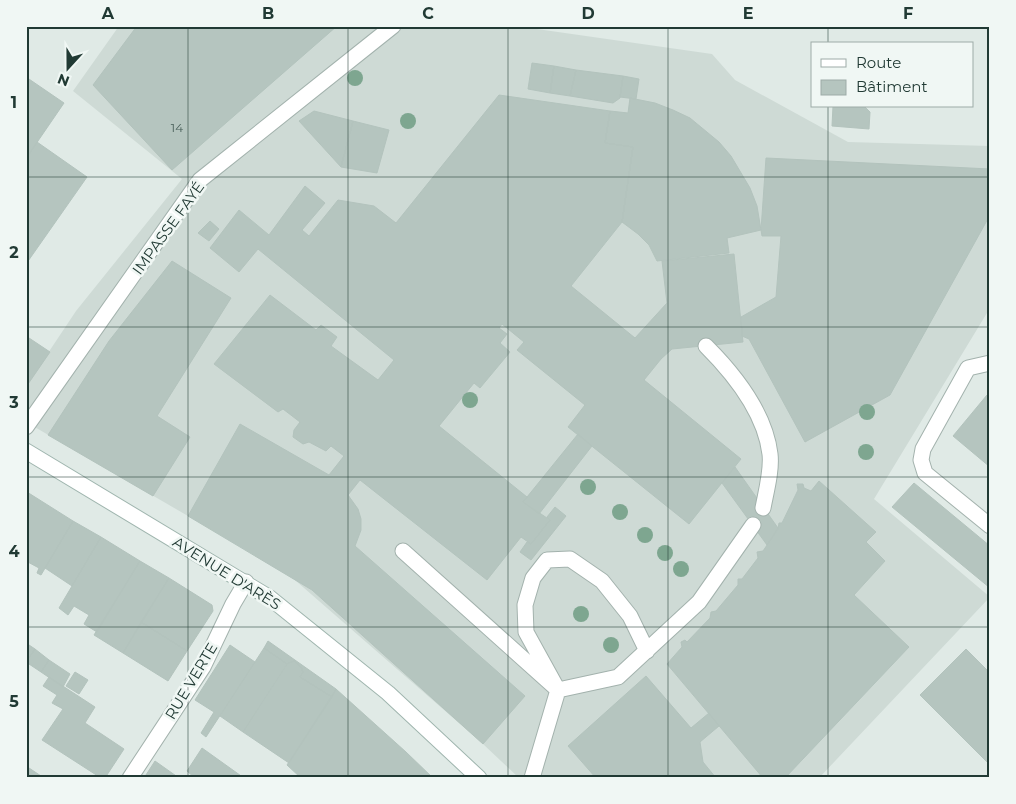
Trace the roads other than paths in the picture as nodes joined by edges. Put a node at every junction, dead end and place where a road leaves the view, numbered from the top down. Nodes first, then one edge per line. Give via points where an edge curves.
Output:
1 (393, 26) edge
2 (706, 346) dead end
3 (990, 362) edge
4 (26, 427) edge
5 (26, 451) edge
6 (764, 508) dead end
7 (753, 525) dead end
8 (990, 526) edge
9 (403, 551) dead end
10 (246, 582) junction
11 (647, 651) junction
12 (558, 690) junction
13 (130, 778) edge
14 (479, 778) edge
15 (532, 778) edge

1 - 4 street, IMPASSE FAYÉ via 200,180
2 - 6 street via 727,367 756,409 770,455
3 - 8 street via 968,368 920,460 925,473
5 - 10 street, AVENUE D'ARÈS
7 - 11 street via 699,602
9 - 12 street
10 - 13 street, RUE VERTE via 203,668
10 - 14 street, AVENUE D'ARÈS via 388,693
11 - 12 street via 618,677
11 - 12 street via 630,616 602,581 570,559 547,560 533,578 525,605 526,632
12 - 15 street

